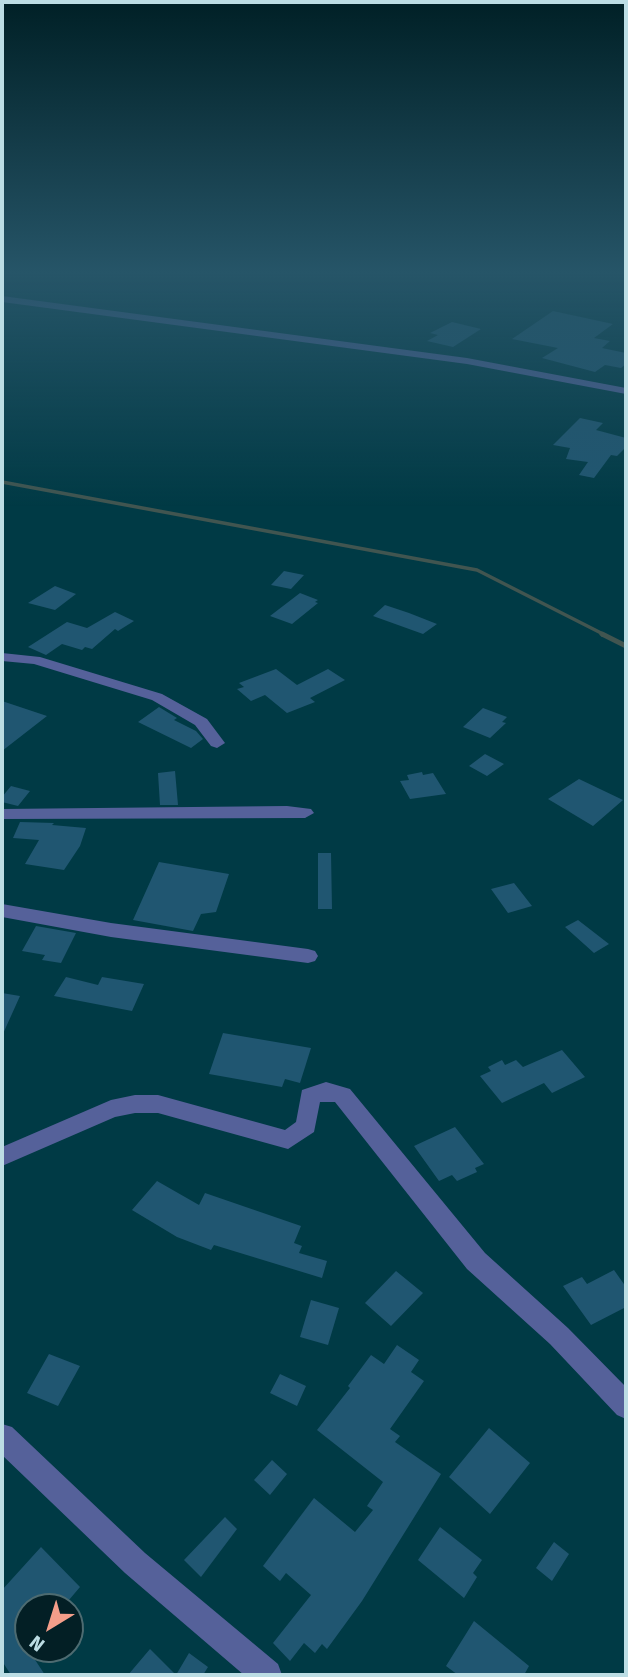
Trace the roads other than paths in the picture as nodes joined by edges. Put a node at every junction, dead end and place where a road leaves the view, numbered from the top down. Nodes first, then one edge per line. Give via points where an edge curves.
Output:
1 (386, 350) edge
2 (626, 391) edge
3 (2, 657) edge
4 (218, 743) dead end
5 (305, 813) dead end
6 (2, 814) edge
7 (2, 911) edge
8 (307, 956) dead end
9 (2, 1157) edge
10 (626, 1406) edge
11 (2, 1437) edge
12 (267, 1675) edge

1 - 2 street
3 - 4 street via 35,660 158,697 201,722
5 - 6 street
7 - 8 street
9 - 10 street via 111,1109 135,1104 158,1104 288,1140 306,1126 310,1096 326,1091 342,1095 476,1261 559,1336
11 - 12 street via 135,1563

